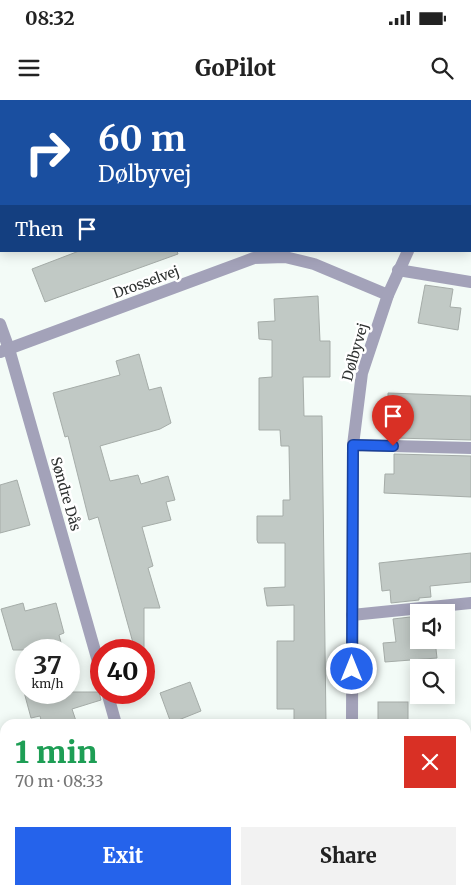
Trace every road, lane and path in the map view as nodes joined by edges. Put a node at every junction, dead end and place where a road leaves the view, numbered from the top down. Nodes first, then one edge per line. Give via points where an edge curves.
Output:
1 (407, 252) edge
2 (252, 254) edge
3 (398, 270) junction
4 (471, 282) edge
5 (388, 295) junction
6 (0, 324) edge
7 (4, 351) edge
8 (353, 445) junction
9 (471, 448) edge
10 (471, 603) edge
11 (352, 615) junction
12 (91, 639) edge
13 (110, 704) edge
14 (115, 719) edge
15 (352, 719) edge

1 - 3 street, Dølbyvej
2 - 5 street, Drosselvej via 314,264
2 - 7 street, Drosselvej
3 - 4 street
3 - 5 street, Dølbyvej
5 - 8 street, Dølbyvej via 362,373
6 - 7 street, Søndre Dås
7 - 12 street, Søndre Dås
8 - 9 street
8 - 11 street, Dølbyvej
10 - 11 street
11 - 15 street, Dølbyvej
13 - 14 street

